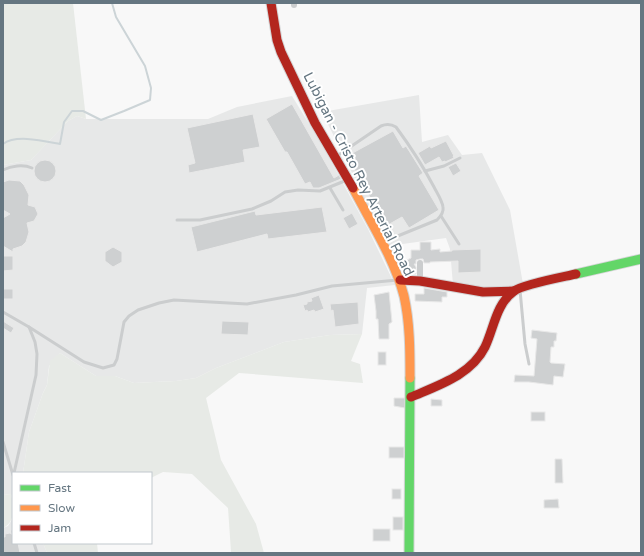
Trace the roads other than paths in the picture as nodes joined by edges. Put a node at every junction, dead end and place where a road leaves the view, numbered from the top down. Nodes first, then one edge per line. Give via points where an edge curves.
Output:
1 (271, 3) edge
2 (335, 157) junction
3 (460, 158) dead end
4 (32, 168) dead end
5 (3, 170) edge
6 (425, 171) junction
7 (348, 180) junction
8 (330, 188) junction
9 (343, 210) dead end
10 (441, 216) junction
11 (177, 220) dead end
12 (381, 242) junction
13 (459, 244) dead end
14 (641, 259) edge
15 (420, 263) dead end
16 (400, 280) junction
17 (420, 281) junction
18 (517, 290) junction
19 (3, 312) edge
20 (29, 327) junction
21 (529, 364) dead end
22 (411, 398) junction
23 (3, 442) edge
24 (12, 472) edge
25 (13, 472) edge
26 (409, 553) edge

1 - 2 main road, Lubigan - Cristo Rey Arterial Road via 281,52 315,123
2 - 6 lane via 387,124 396,127
2 - 7 main road, Lubigan - Cristo Rey Arterial Road
3 - 6 lane
4 - 5 lane via 20,166
6 - 10 lane via 440,198 443,207
7 - 8 lane
7 - 12 main road, Lubigan - Cristo Rey Arterial Road
8 - 9 lane
8 - 11 lane via 320,191 290,191 252,209 200,220
10 - 12 lane via 437,220
10 - 13 lane
12 - 16 main road, Lubigan - Cristo Rey Arterial Road
14 - 18 main road
15 - 17 street
16 - 17 main road
16 - 20 lane via 332,286 296,296 247,304 174,300 159,303 138,310 124,322 117,359 110,367 97,367 84,362
16 - 22 main road, Lubigan - Cristo Rey Arterial Road via 409,322
17 - 18 main road via 483,292
18 - 21 lane
18 - 22 main road via 505,300 496,314 486,345 470,368
19 - 20 lane
20 - 25 lane via 37,354 36,374
22 - 26 main road, Lubigan - Cristo Rey Arterial Road
23 - 24 lane

